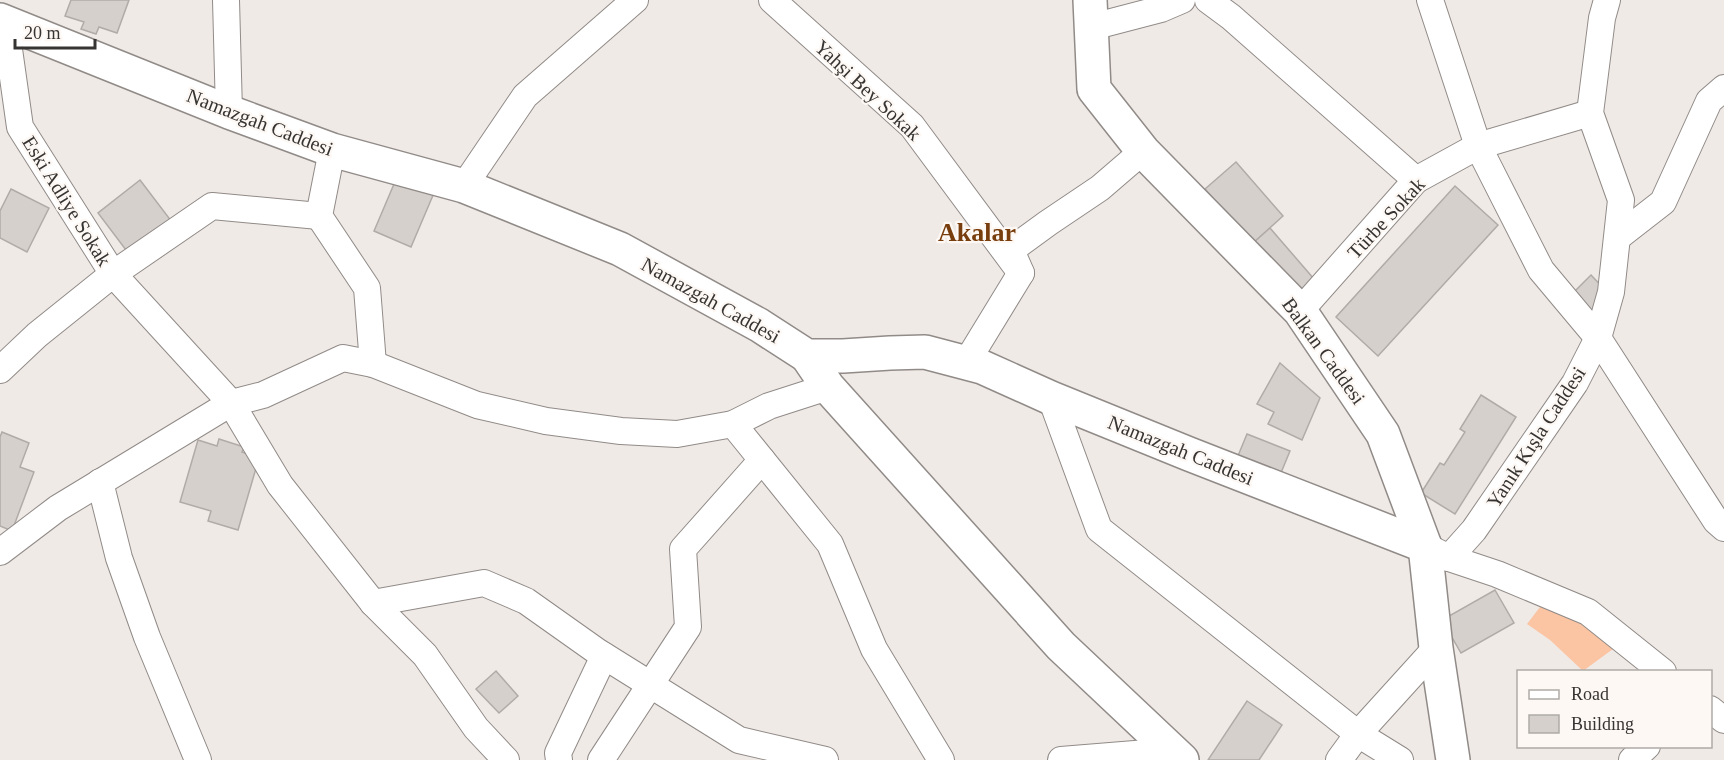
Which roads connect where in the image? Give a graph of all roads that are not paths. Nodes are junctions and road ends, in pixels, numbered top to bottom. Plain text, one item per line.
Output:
1 (226, 0) edge
2 (635, 0) edge
3 (772, 0) edge
4 (1182, 0) edge
5 (1208, 0) edge
6 (1430, 0) edge
7 (1607, 0) edge
8 (1091, 14) edge
9 (2, 20) edge
10 (1724, 88) edge
11 (228, 111) junction
12 (1590, 113) junction
13 (1478, 146) junction
14 (332, 150) junction
15 (1143, 151) junction
16 (1416, 180) junction
17 (464, 186) junction
18 (319, 216) junction
19 (1618, 237) junction
20 (1021, 273) junction
21 (113, 274) junction
22 (1300, 311) junction
23 (1598, 338) junction
24 (807, 356) junction
25 (966, 363) junction
26 (373, 364) junction
27 (0, 370) edge
28 (828, 387) junction
29 (1051, 398) junction
30 (231, 403) junction
31 (733, 424) junction
32 (762, 460) junction
33 (100, 482) junction
34 (1724, 528) edge
35 (0, 552) edge
36 (1437, 552) junction
37 (373, 603) junction
38 (1436, 648) junction
39 (604, 656) junction
40 (1660, 670) edge
41 (650, 684) junction
42 (1358, 734) junction
43 (1646, 748) edge
44 (1177, 755) edge
45 (198, 760) edge
46 (506, 760) edge
47 (559, 760) edge
48 (601, 760) edge
49 (825, 760) edge
50 (941, 760) edge
51 (1061, 760) edge
52 (1339, 760) edge
53 (1400, 760) edge
54 (1453, 760) edge
55 (1632, 760) edge

1 - 11 street
2 - 17 street
3 - 20 street, Yahşi Bey Sokak
4 - 8 street
5 - 16 street
6 - 13 street
7 - 12 street, Yanık Kışla Caddesi
8 - 15 street, Balkan Caddesi
9 - 11 street, Namazgah Caddesi
9 - 21 street, Eski Adliye Sokak
10 - 19 street
11 - 14 street, Namazgah Caddesi
12 - 13 street, Türbe Sokak
12 - 19 street, Yanık Kışla Caddesi
13 - 16 street, Türbe Sokak
13 - 23 street
14 - 17 street, Namazgah Caddesi
14 - 18 street
15 - 20 street
15 - 22 street, Balkan Caddesi
16 - 22 street, Türbe Sokak
17 - 24 street, Namazgah Caddesi
18 - 21 street
18 - 26 street
19 - 23 street, Yanık Kışla Caddesi
20 - 25 street
21 - 27 street
21 - 30 street, Eski Adliye Sokak
22 - 36 street, Balkan Caddesi
23 - 34 street
23 - 36 street, Yanık Kışla Caddesi
24 - 25 street, Namazgah Caddesi
24 - 28 street
25 - 29 street, Namazgah Caddesi
26 - 30 street
26 - 31 street
28 - 31 street
28 - 44 street
29 - 36 street, Namazgah Caddesi
29 - 42 street
30 - 33 street
30 - 37 street, Eski Adliye Sokak
31 - 32 street
32 - 41 street
32 - 50 street
33 - 35 street
33 - 45 street
36 - 38 street, Balkan Caddesi
36 - 40 street
37 - 39 street
37 - 46 street, Eski Adliye Sokak
38 - 42 street
38 - 54 street, Balkan Caddesi
39 - 41 street
39 - 47 street
41 - 48 street
41 - 49 street
42 - 52 street
42 - 53 street
43 - 55 street
44 - 51 street

